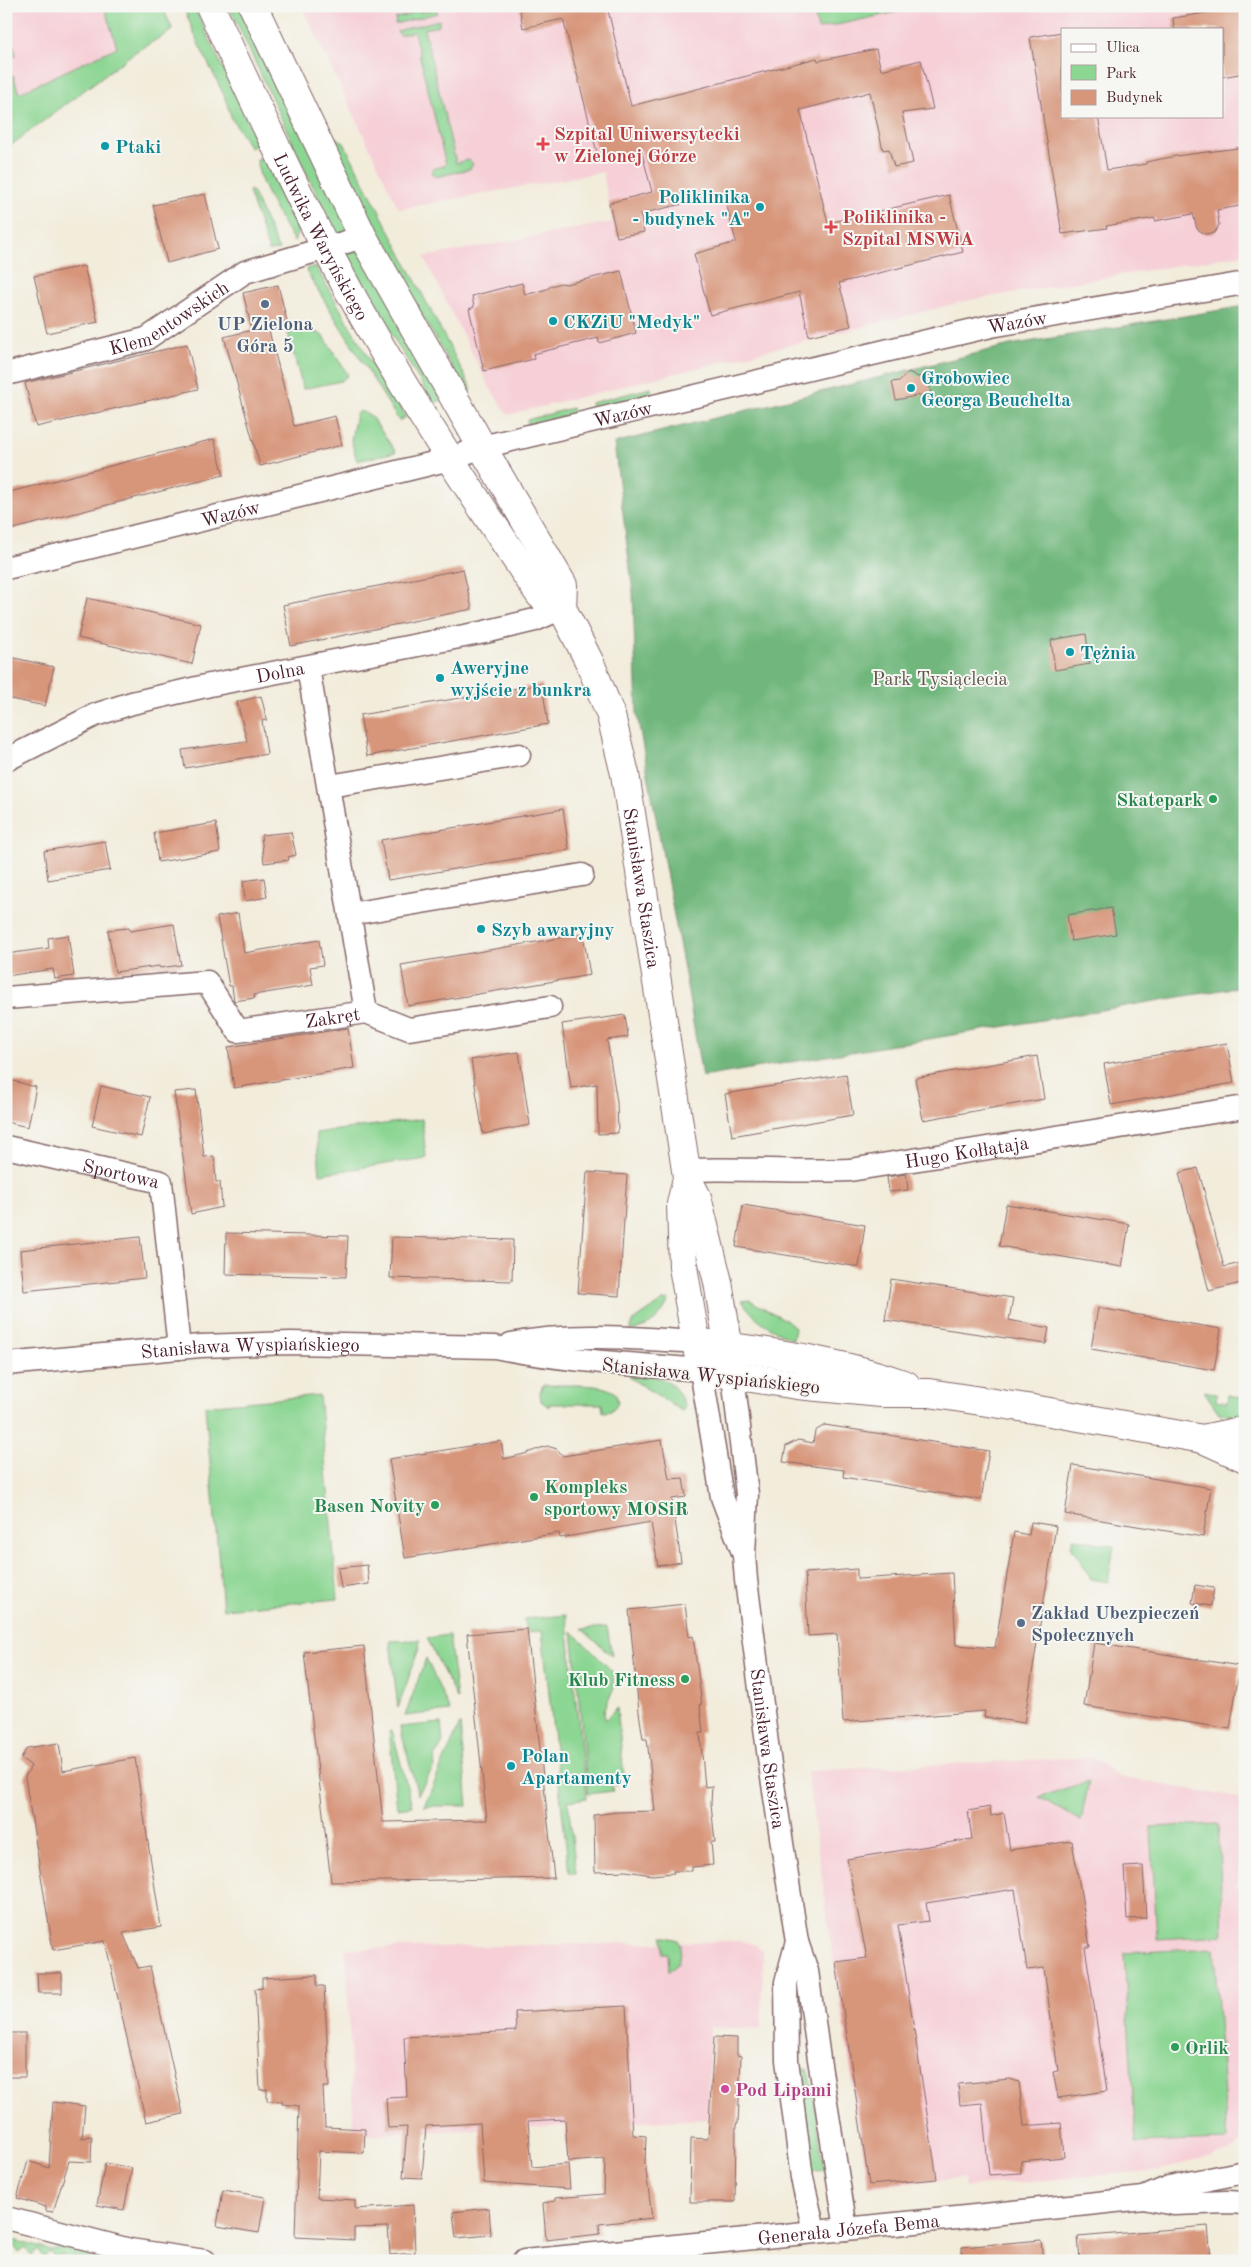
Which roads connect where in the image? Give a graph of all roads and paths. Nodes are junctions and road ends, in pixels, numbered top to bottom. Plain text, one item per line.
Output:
1 (210, 6) edge
2 (253, 6) edge
3 (363, 237) junction
4 (326, 248) junction
5 (1245, 283) edge
6 (6, 374) edge
7 (482, 447) junction
8 (450, 459) junction
9 (6, 568) edge
10 (562, 608) junction
11 (308, 667) junction
12 (519, 755) dead end
13 (6, 760) edge
14 (329, 786) junction
15 (582, 875) dead end
16 (350, 914) junction
17 (6, 998) edge
18 (550, 1007) dead end
19 (366, 1012) junction
20 (1245, 1107) edge
21 (6, 1147) edge
22 (687, 1174) junction
23 (696, 1342) junction
24 (495, 1347) junction
25 (729, 1347) junction
26 (179, 1348) junction
27 (6, 1364) edge
28 (701, 1370) junction
29 (732, 1376) junction
30 (929, 1393) junction
31 (1245, 1430) edge
32 (1203, 1439) junction
33 (1245, 1458) edge
34 (744, 1555) junction
35 (797, 1942) junction
36 (1245, 2172) edge
37 (1144, 2198) junction
38 (1245, 2204) edge
39 (6, 2218) edge
40 (846, 2229) junction
41 (814, 2231) junction
42 (206, 2261) edge
43 (524, 2261) edge

1 - 4 street, Ludwika Waryńskiego
2 - 3 street, Ludwika Waryńskiego
3 - 4 street, Klementowskich
3 - 7 street, Ludwika Waryńskiego
4 - 6 street, Klementowskich
4 - 8 street, Ludwika Waryńskiego
5 - 7 street, Wazów
7 - 8 street, Wazów
7 - 10 street, Stanisława Staszica
8 - 9 street, Wazów
8 - 10 street
10 - 11 street, Dolna
10 - 22 street, Stanisława Staszica
11 - 13 street, Dolna
11 - 14 street, Zakręt
12 - 14 street
14 - 16 street, Zakręt
15 - 16 street
16 - 19 street, Zakręt
17 - 19 street, Zakręt
18 - 19 street
20 - 22 street, Hugo Kołłątaja
21 - 26 street, Sportowa
22 - 23 street, Stanisława Staszica
22 - 25 street, Stanisława Staszica
23 - 24 street, Stanisława Wyspiańskiego
23 - 25 street, Stanisława Wyspiańskiego
23 - 28 street, Stanisława Staszica
24 - 26 street, Stanisława Wyspiańskiego
24 - 28 street, Stanisława Wyspiańskiego
25 - 29 street, Stanisława Staszica
25 - 30 street, Stanisława Wyspiańskiego
26 - 27 street, Stanisława Wyspiańskiego
28 - 29 street, Stanisława Wyspiańskiego
28 - 34 street, Stanisława Staszica
29 - 30 street, Stanisława Wyspiańskiego
29 - 34 street, Stanisława Staszica
30 - 32 street, Stanisława Wyspiańskiego
31 - 32 street, Stanisława Wyspiańskiego
32 - 33 street, Stanisława Wyspiańskiego
34 - 35 street, Stanisława Staszica
35 - 40 street, Stanisława Staszica
35 - 41 street, Stanisława Staszica
36 - 37 street, Generała Józefa Bema
37 - 38 street, Generała Józefa Bema
37 - 40 street, Generała Józefa Bema
39 - 42 street
40 - 41 street, Generała Józefa Bema
41 - 43 street, Generała Józefa Bema

